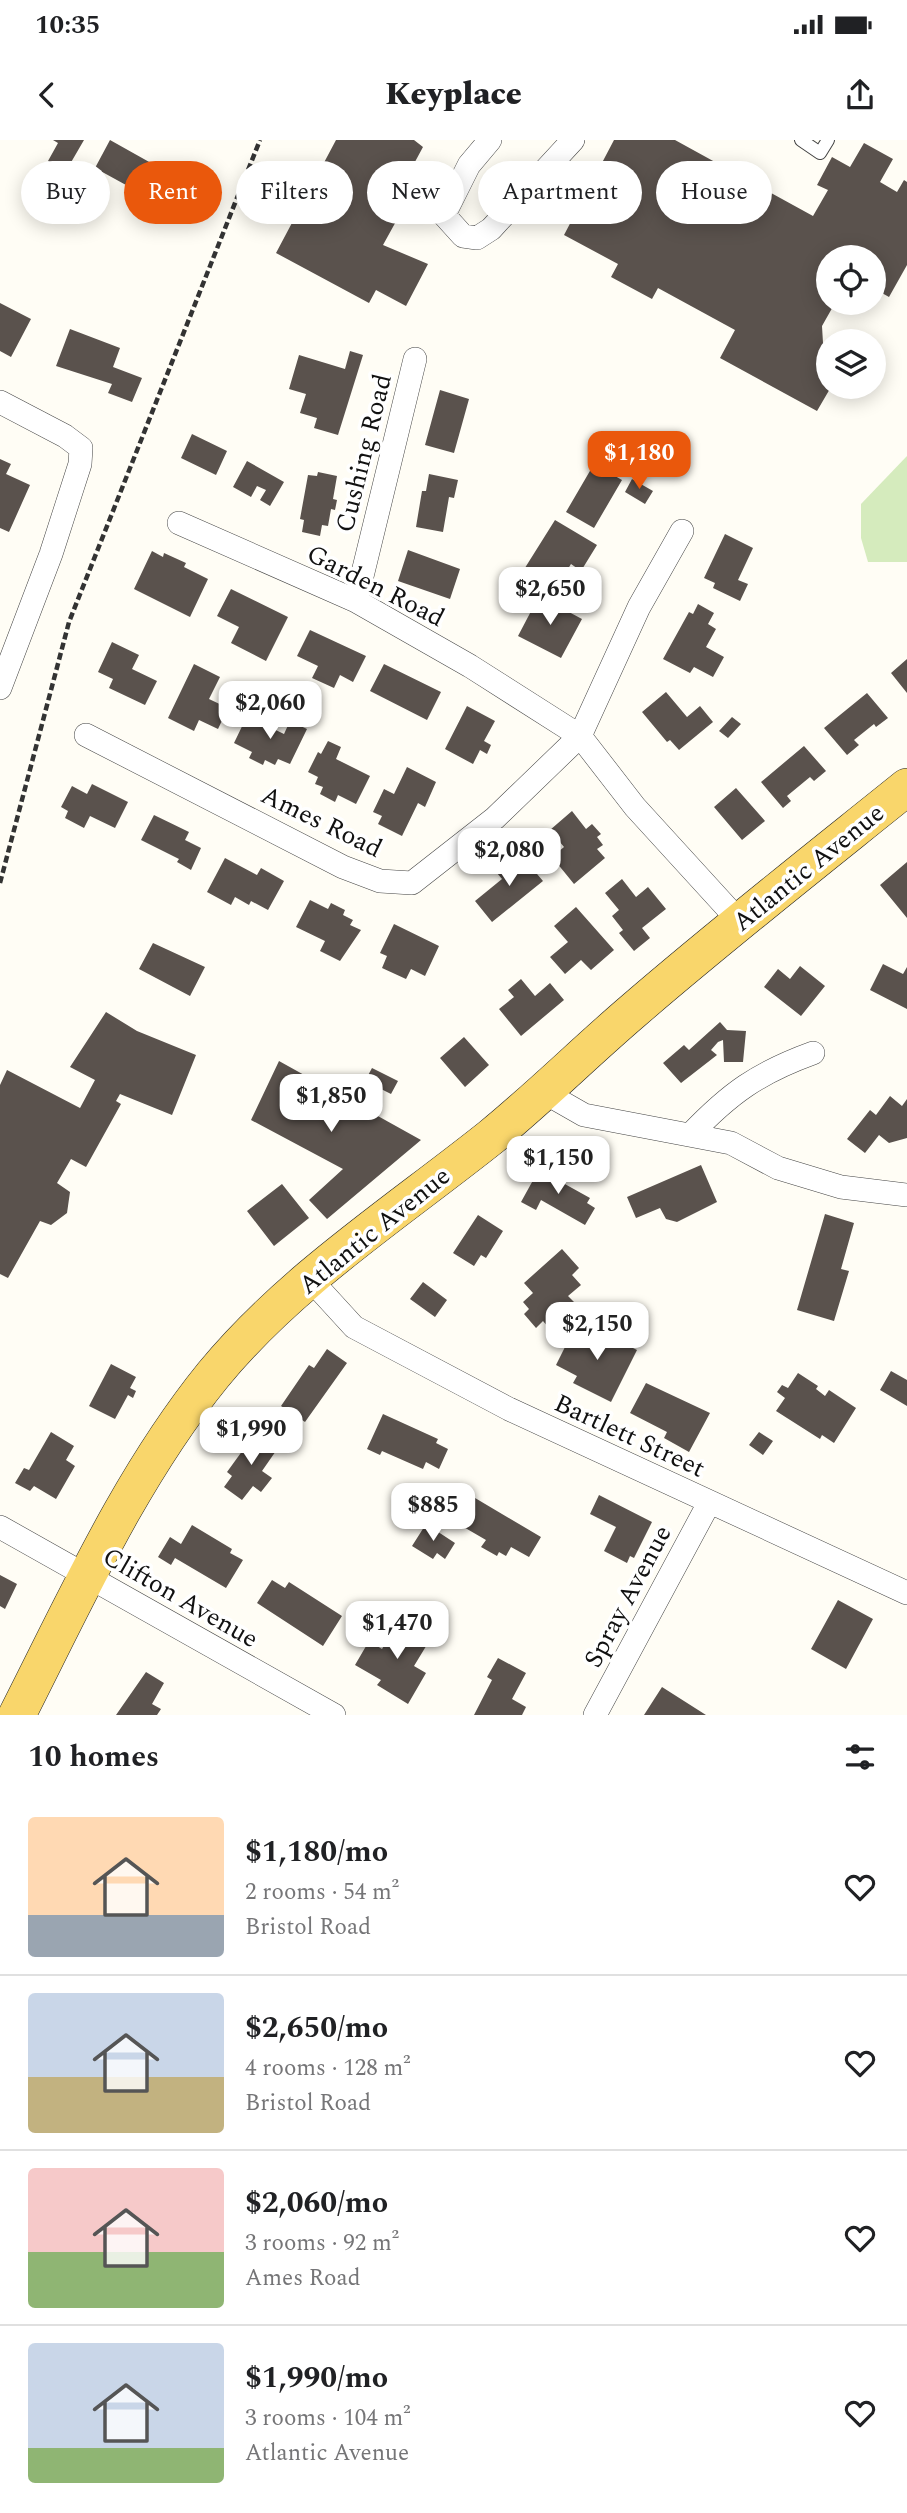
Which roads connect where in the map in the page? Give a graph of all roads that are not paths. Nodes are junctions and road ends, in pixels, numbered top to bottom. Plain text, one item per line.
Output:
1 (490, 140) edge
2 (573, 140) edge
3 (800, 140) edge
4 (828, 140) edge
5 (415, 359) dead end
6 (0, 402) edge
7 (179, 523) dead end
8 (682, 531) dead end
9 (356, 601) junction
10 (0, 688) edge
11 (86, 735) dead end
12 (580, 736) junction
13 (907, 787) edge
14 (740, 922) junction
15 (813, 1053) dead end
16 (542, 1091) junction
17 (690, 1135) junction
18 (907, 1195) edge
19 (311, 1280) junction
20 (709, 1503) junction
21 (0, 1527) edge
22 (87, 1575) junction
23 (907, 1594) edge
24 (17, 1715) edge
25 (334, 1715) edge
26 (595, 1715) edge

1 - 2 street
3 - 4 lane
5 - 9 street, Cushing Road
6 - 10 street
7 - 9 street, Garden Road
8 - 12 street
9 - 12 street, Garden Road
11 - 12 street, Ames Road
12 - 14 street, Garden Road
13 - 14 main road, Atlantic Avenue
14 - 16 main road, Atlantic Avenue
15 - 17 street
16 - 17 street
16 - 19 main road, Atlantic Avenue
17 - 18 street
19 - 20 street, Bartlett Street
19 - 22 main road, Atlantic Avenue
20 - 23 street, Bartlett Street
20 - 26 street, Spray Avenue
21 - 22 street, Clifton Avenue
22 - 24 main road, Atlantic Avenue
22 - 25 street, Clifton Avenue

